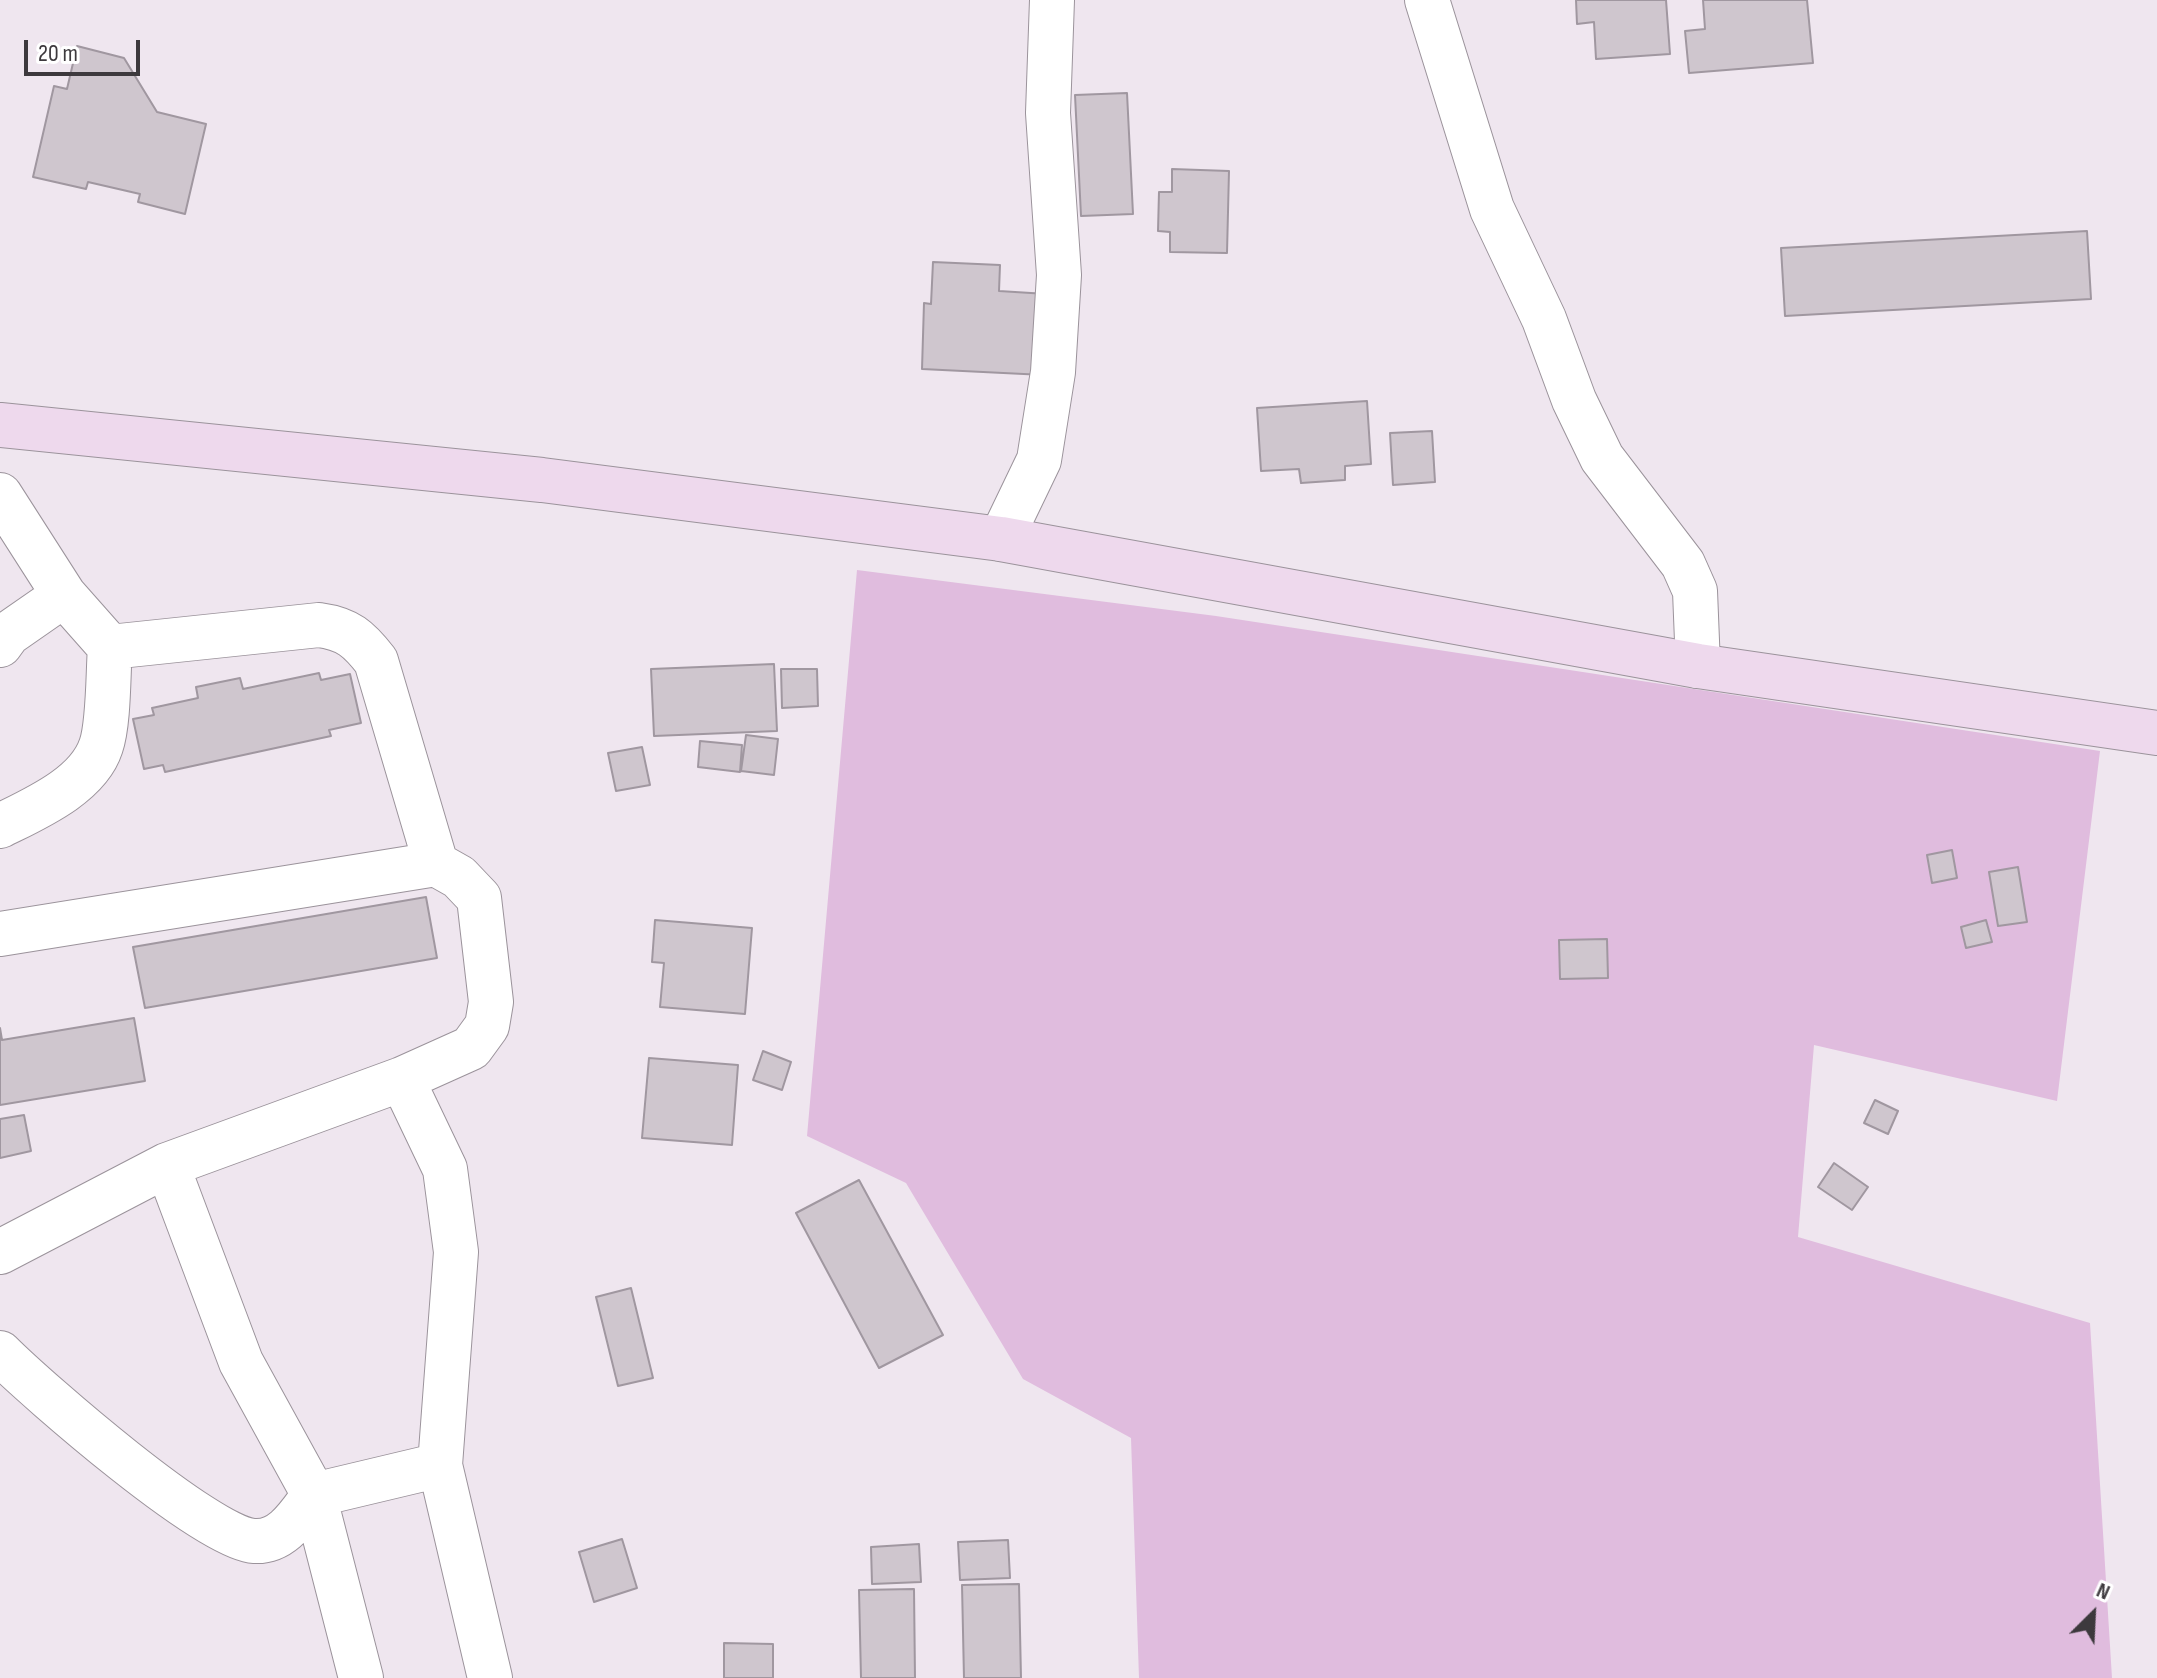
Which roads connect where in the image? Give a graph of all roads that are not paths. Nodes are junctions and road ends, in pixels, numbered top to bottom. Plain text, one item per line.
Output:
1 (1052, 0) edge
2 (1427, 0) edge
3 (0, 425) edge
4 (0, 495) edge
5 (1001, 539) junction
6 (64, 595) junction
7 (0, 645) edge
8 (110, 647) junction
9 (1698, 666) junction
10 (2157, 733) edge
11 (0, 826) edge
12 (436, 864) junction
13 (0, 934) edge
14 (402, 1079) junction
15 (167, 1165) junction
16 (0, 1252) edge
17 (0, 1353) edge
18 (440, 1465) junction
19 (314, 1495) junction
20 (361, 1678) edge
21 (490, 1678) edge

1 - 5 street
2 - 9 street
3 - 5 street
4 - 6 street
5 - 9 street
6 - 7 street
6 - 8 street
8 - 11 street
8 - 12 street
9 - 10 street
12 - 13 street
12 - 14 street
14 - 15 street
14 - 18 street
15 - 16 street
15 - 19 street
17 - 19 street
18 - 19 street
18 - 21 street
19 - 20 street

